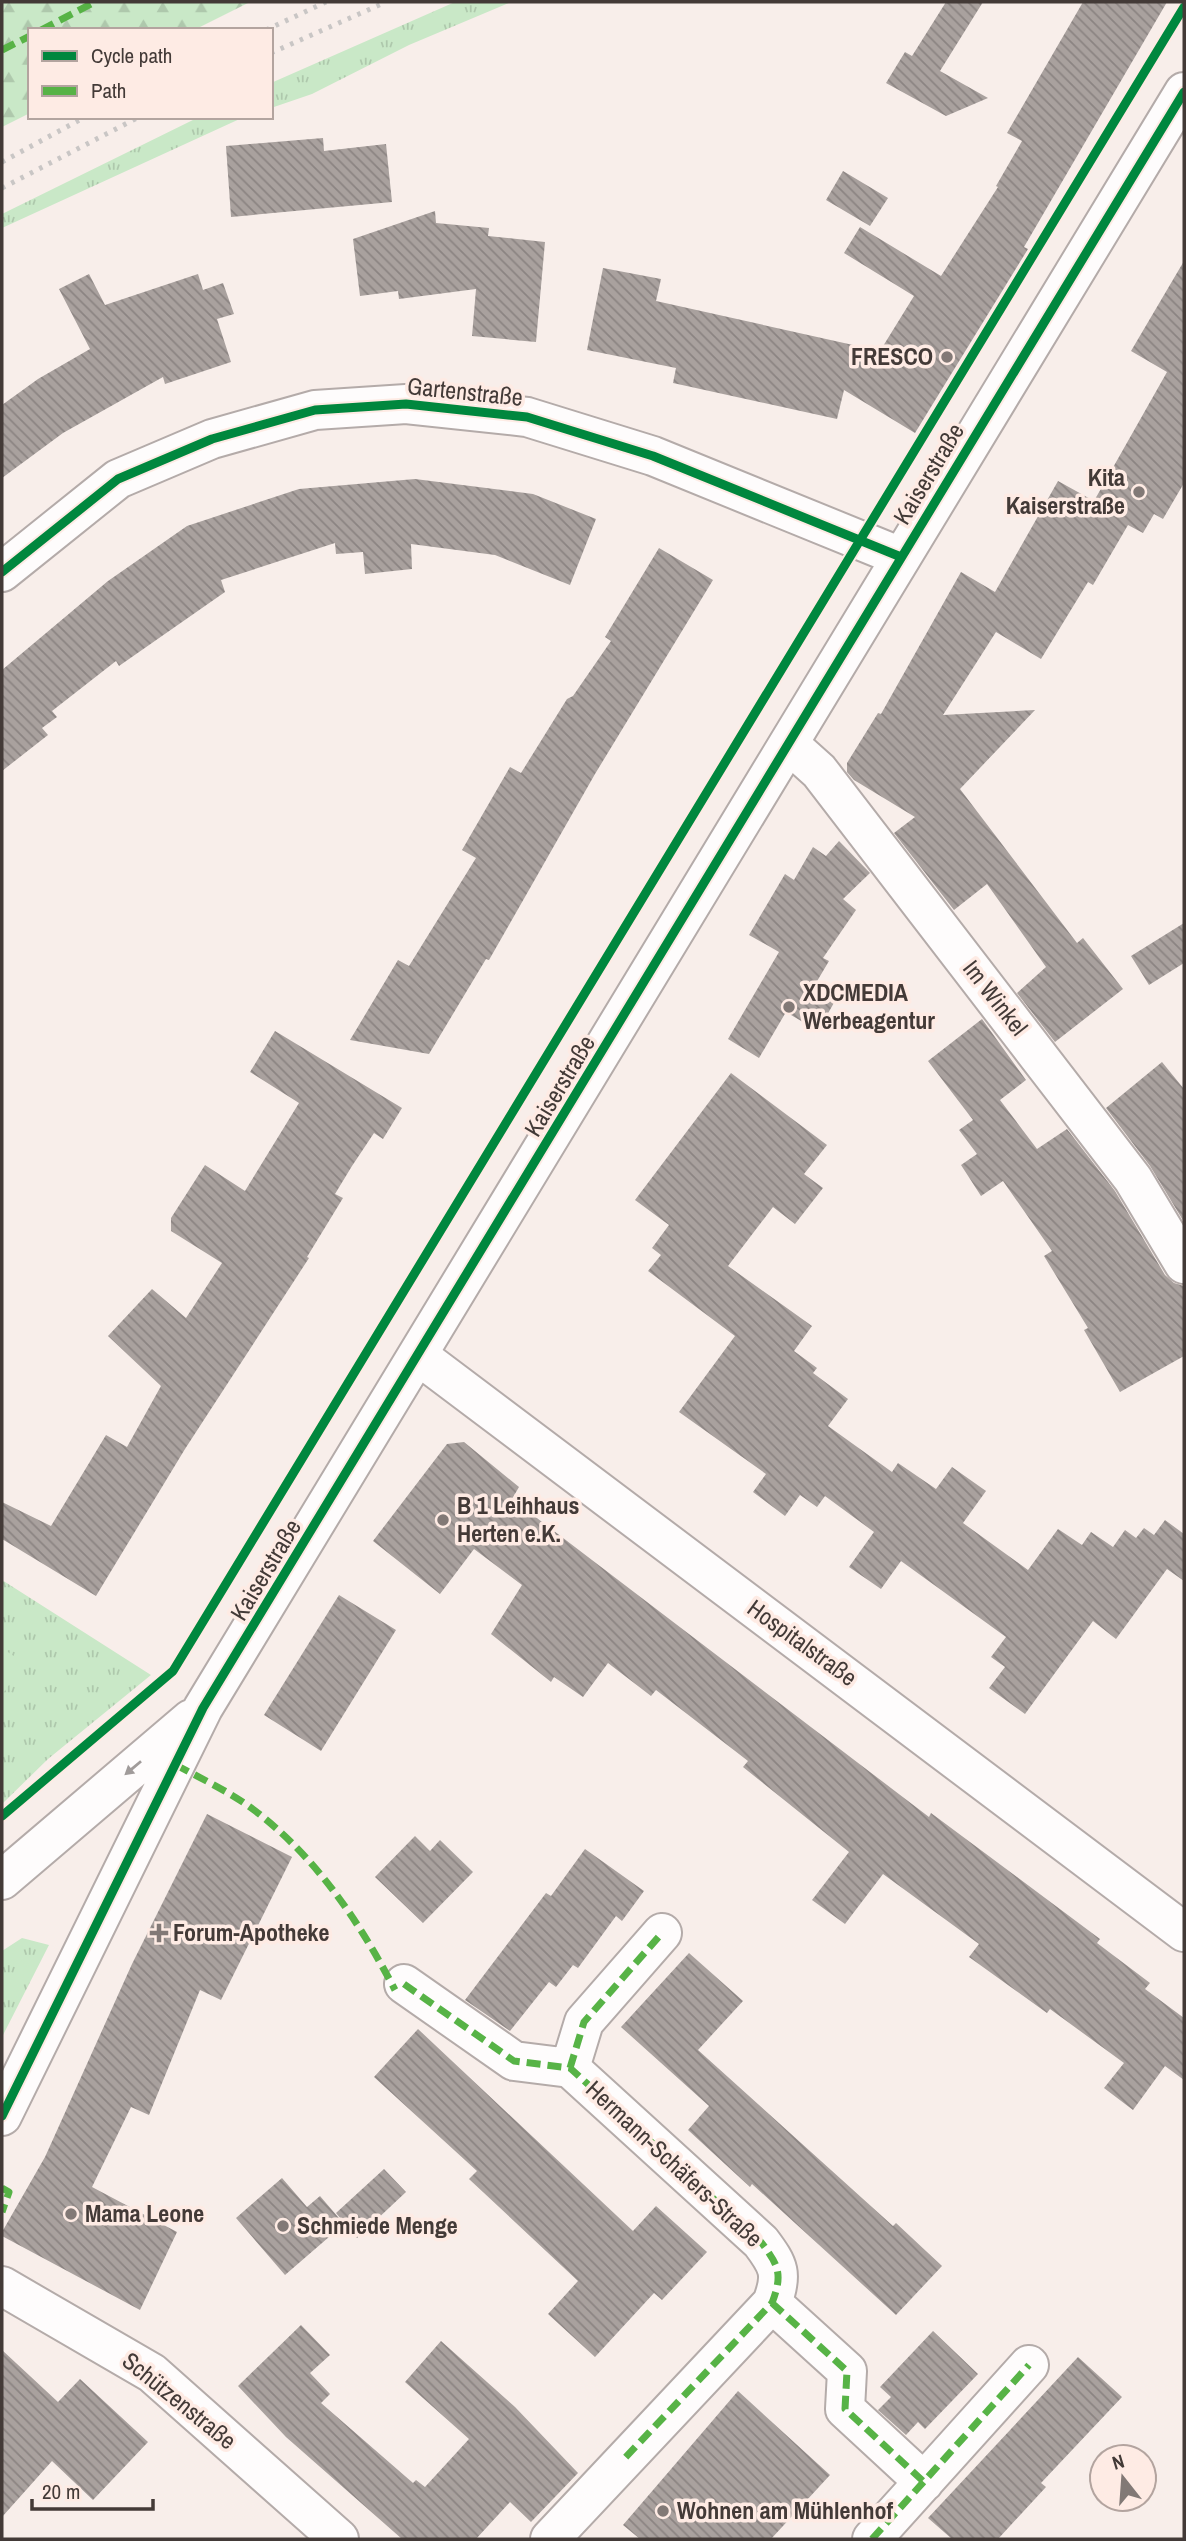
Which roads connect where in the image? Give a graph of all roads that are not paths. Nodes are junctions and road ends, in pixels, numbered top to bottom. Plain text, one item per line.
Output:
1 (1184, 92) edge
2 (901, 557) junction
3 (2, 572) edge
4 (790, 745) junction
5 (1184, 1264) edge
6 (419, 1356) junction
7 (203, 1708) junction
8 (2, 1880) edge
9 (1184, 1932) edge
10 (662, 1933) dead end
11 (404, 1984) dead end
12 (570, 2068) junction
13 (2, 2116) edge
14 (2, 2286) edge
15 (772, 2303) junction
16 (1029, 2365) dead end
17 (924, 2482) junction
18 (339, 2539) edge
19 (550, 2539) edge
20 (872, 2539) edge

1 - 2 street, Kaiserstraße
2 - 3 street, Gartenstraße
2 - 4 street, Kaiserstraße
4 - 5 street, Im Winkel
4 - 6 street, Kaiserstraße
6 - 7 street, Kaiserstraße
6 - 9 street, Hospitalstraße
7 -> 8 street, Kaiserstraße
7 - 13 street, Kaiserstraße
10 - 12 street, Hermann-Schäfers-Straße
11 - 12 street, Hermann-Schäfers-Straße
12 - 15 street, Hermann-Schäfers-Straße
14 - 18 street, Schützenstraße
15 - 17 street
15 - 19 street
16 - 17 street
17 - 20 street

